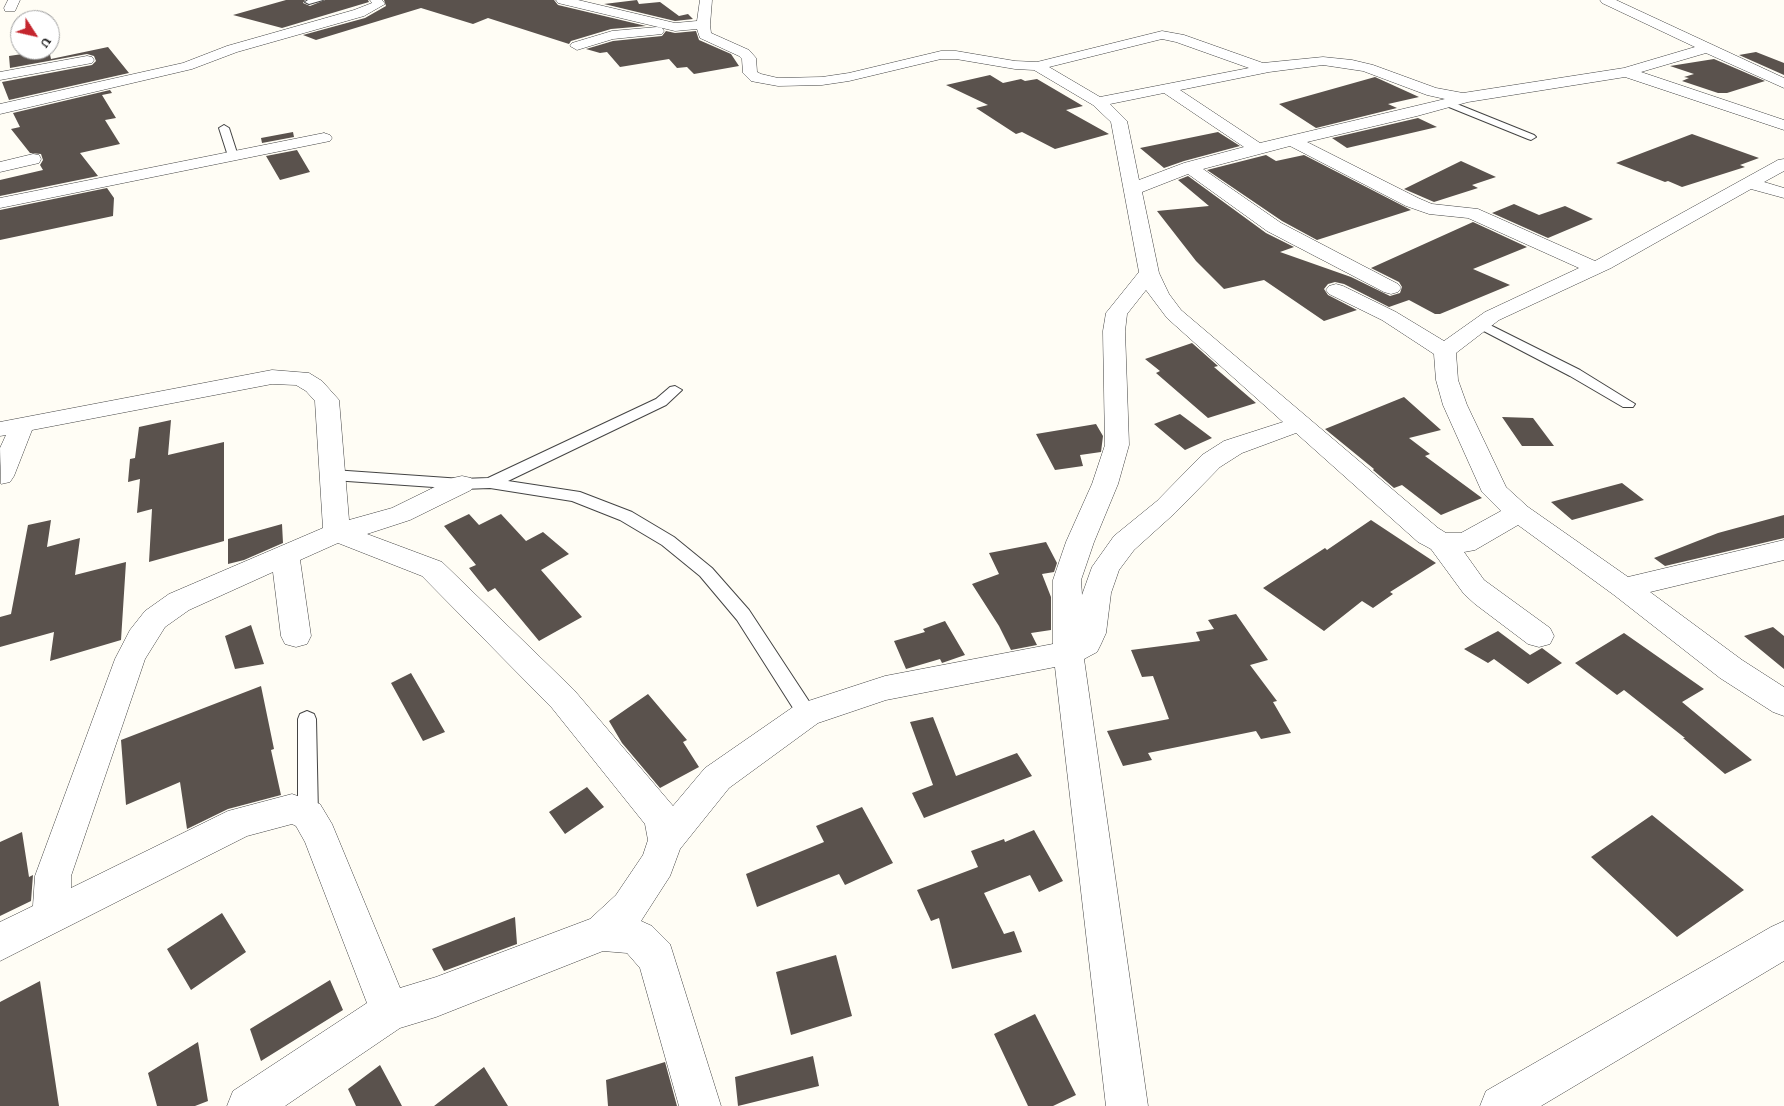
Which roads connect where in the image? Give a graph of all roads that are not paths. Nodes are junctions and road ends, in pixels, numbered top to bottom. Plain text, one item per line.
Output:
1 (320, 0) edge
2 (376, 0) edge
3 (562, 0) edge
4 (706, 0) edge
5 (1606, 0) edge
6 (309, 2) dead end
7 (703, 25) junction
8 (675, 27) junction
9 (577, 46) dead end
10 (1707, 48) junction
11 (87, 60) dead end
12 (1037, 66) junction
13 (1270, 68) junction
14 (1626, 72) junction
15 (0, 76) edge
16 (1784, 84) edge
17 (1168, 89) junction
18 (1463, 98) junction
19 (1098, 102) junction
20 (1447, 103) junction
21 (0, 108) edge
22 (1784, 125) edge
23 (224, 128) dead end
24 (1531, 137) dead end
25 (324, 138) dead end
26 (1294, 142) junction
27 (1257, 149) junction
28 (233, 156) junction
29 (33, 159) dead end
30 (1784, 164) edge
31 (0, 167) edge
32 (1190, 168) junction
33 (1751, 184) junction
34 (1133, 189) junction
35 (1784, 192) edge
36 (0, 203) edge
37 (1595, 268) junction
38 (1150, 273) junction
39 (1391, 288) dead end
40 (1336, 290) dead end
41 (1480, 324) junction
42 (1445, 351) junction
43 (675, 390) dead end
44 (1628, 404) dead end
45 (1300, 424) junction
46 (11, 427) edge
47 (333, 475) junction
48 (1, 476) edge
49 (490, 483) junction
50 (462, 484) junction
51 (1519, 513) junction
52 (337, 533) junction
53 (1440, 542) junction
54 (1784, 550) edge
55 (285, 555) junction
56 (1624, 588) junction
57 (296, 636) dead end
58 (1539, 636) dead end
59 (1068, 653) junction
60 (1784, 703) edge
61 (807, 714) junction
62 (307, 718) dead end
63 (308, 815) junction
64 (666, 840) junction
65 (51, 915) junction
66 (603, 933) junction
67 (1784, 940) edge
68 (0, 942) edge
69 (390, 1011) junction
70 (248, 1106) edge
71 (700, 1106) edge
72 (1127, 1106) edge
73 (1501, 1106) edge

1 - 6 lane
2 - 21 street
3 - 8 street
4 - 7 street
5 - 10 street
7 - 8 street
7 - 12 street
8 - 9 street
10 - 14 street
10 - 16 street
11 - 15 street
12 - 13 street
12 - 19 street
13 - 17 street
13 - 18 street
14 - 18 street
14 - 22 street
17 - 19 street
17 - 27 street
18 - 20 street
19 - 34 street
20 - 24 lane
20 - 26 street
23 - 28 lane
25 - 28 street
26 - 27 street
26 - 37 street
27 - 32 street
28 - 36 street
29 - 31 street
30 - 33 street
32 - 34 street
32 - 39 street
33 - 35 street
33 - 37 street
34 - 38 street
37 - 41 street
38 - 45 street
38 - 59 street
40 - 42 street
41 - 42 street
41 - 44 lane
42 - 51 street
43 - 49 lane
45 - 53 street
45 - 59 street
46 - 47 street
46 - 48 street
47 - 50 lane
47 - 52 street
49 - 50 lane
49 - 61 lane
50 - 52 street
51 - 53 street
51 - 56 street
52 - 55 street
52 - 64 street
53 - 58 street
54 - 56 street
55 - 57 street
55 - 65 street
56 - 60 street
59 - 61 street
59 - 72 street
61 - 64 street
62 - 63 lane
63 - 65 street
63 - 69 street
64 - 66 street
65 - 68 street
66 - 69 street
66 - 71 street
67 - 73 street
69 - 70 street

